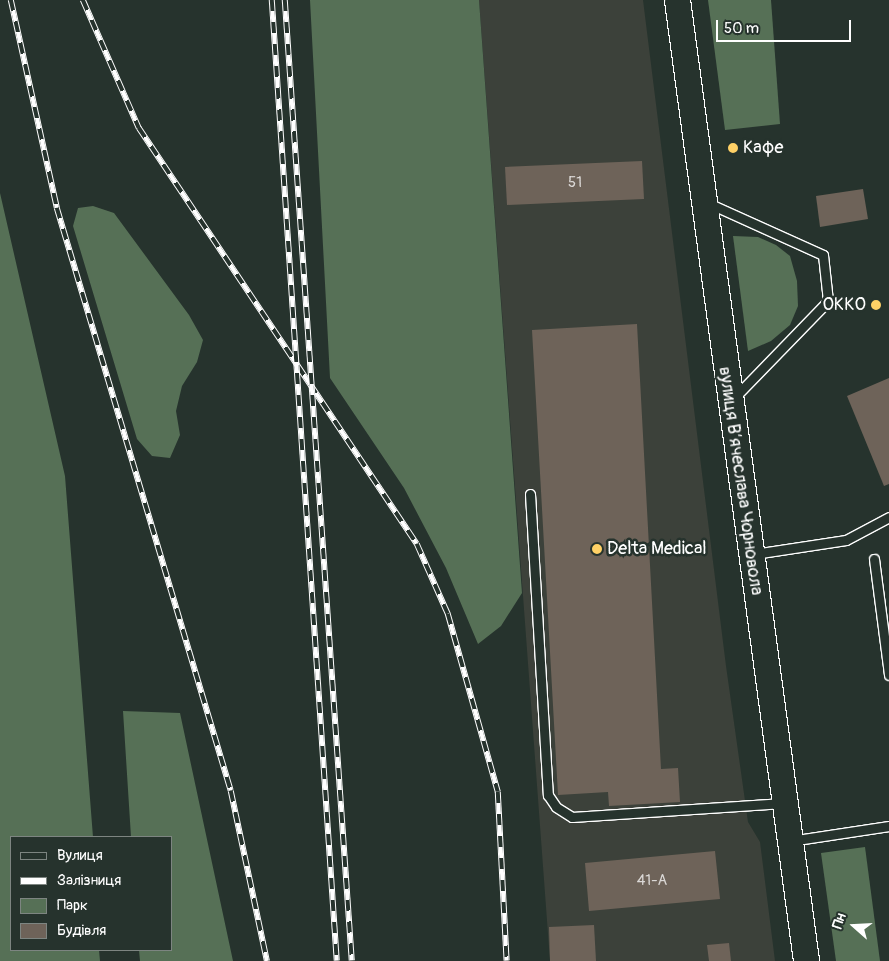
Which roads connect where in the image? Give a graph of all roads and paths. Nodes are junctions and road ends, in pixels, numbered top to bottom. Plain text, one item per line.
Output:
1 (677, 0) edge
2 (703, 201) junction
3 (729, 403) junction
4 (530, 494) dead end
5 (889, 517) edge
6 (750, 555) junction
7 (874, 559) dead end
8 (889, 674) edge
9 (785, 803) junction
10 (889, 826) edge
11 (790, 842) junction
12 (806, 961) edge

1 - 2 main road, вулиця Вʼячеслава Чорновола
2 - 3 main road, вулиця Вʼячеслава Чорновола
2 - 3 lane
3 - 6 main road, вулиця Вʼячеслава Чорновола
4 - 9 lane
5 - 6 lane
6 - 9 main road, вулиця Вʼячеслава Чорновола
7 - 8 lane
9 - 11 main road, вулиця Вʼячеслава Чорновола
10 - 11 lane
11 - 12 main road, вулиця Вʼячеслава Чорновола

